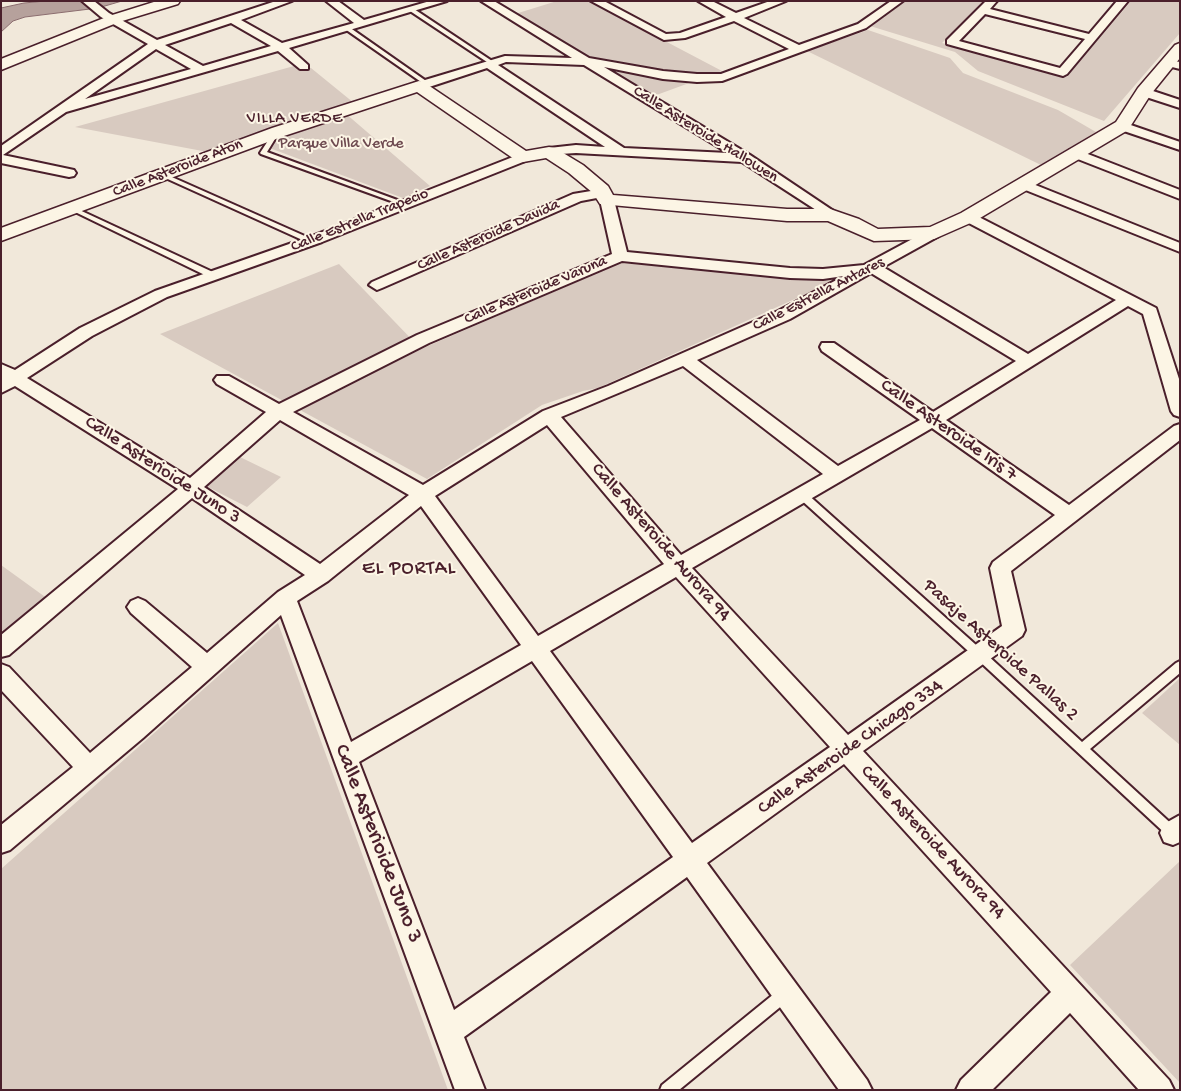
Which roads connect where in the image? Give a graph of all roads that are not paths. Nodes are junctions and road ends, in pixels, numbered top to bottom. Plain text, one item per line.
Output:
1 (87, 1) edge
2 (173, 1) edge
3 (287, 1) edge
4 (331, 1) edge
5 (442, 1) edge
6 (486, 1) edge
7 (596, 1) edge
8 (703, 1) edge
9 (781, 1) edge
10 (898, 1) edge
11 (992, 1) edge
12 (427, 3) edge
13 (1118, 3) edge
14 (412, 10) junction
15 (983, 10) junction
16 (735, 17) junction
17 (114, 19) junction
18 (232, 19) junction
19 (363, 24) junction
20 (347, 28) junction
21 (1092, 38) junction
22 (156, 44) junction
23 (280, 47) junction
24 (1180, 48) edge
25 (798, 49) junction
26 (588, 62) junction
27 (490, 63) junction
28 (1174, 64) edge
29 (1, 65) edge
30 (304, 67) dead end
31 (200, 69) junction
32 (422, 85) junction
33 (1144, 92) junction
34 (1180, 104) edge
35 (64, 109) junction
36 (1122, 126) junction
37 (275, 134) junction
38 (1180, 146) edge
39 (1, 152) edge
40 (550, 152) junction
41 (621, 152) junction
42 (1075, 153) junction
43 (522, 157) junction
44 (745, 158) junction
45 (1, 159) edge
46 (69, 173) dead end
47 (163, 175) junction
48 (1024, 184) junction
49 (1180, 195) edge
50 (605, 196) junction
51 (404, 204) junction
52 (74, 209) junction
53 (830, 215) junction
54 (968, 217) junction
55 (934, 233) junction
56 (1, 235) edge
57 (312, 241) junction
58 (1180, 248) edge
59 (620, 256) junction
60 (873, 268) junction
61 (214, 276) junction
62 (377, 285) dead end
63 (1129, 299) junction
64 (1160, 342) junction
65 (1180, 344) edge
66 (828, 347) dead end
67 (684, 358) junction
68 (1028, 361) junction
69 (6, 378) edge
70 (223, 380) dead end
71 (278, 412) junction
72 (1180, 412) edge
73 (549, 415) junction
74 (933, 420) junction
75 (1180, 430) edge
76 (837, 476) junction
77 (191, 488) junction
78 (423, 494) junction
79 (802, 496) junction
80 (1068, 514) junction
81 (678, 566) junction
82 (321, 576) junction
83 (285, 598) junction
84 (138, 607) dead end
85 (1, 648) edge
86 (536, 648) junction
87 (981, 656) junction
88 (1180, 666) edge
89 (208, 667) junction
90 (1, 674) edge
91 (1082, 749) junction
92 (847, 750) junction
93 (344, 758) junction
94 (89, 768) junction
95 (1176, 830) edge
96 (1, 841) edge
97 (690, 861) junction
98 (786, 993) junction
99 (1070, 993) junction
100 (449, 1031) junction
101 (470, 1090) edge
102 (667, 1090) edge
103 (857, 1090) edge
104 (971, 1090) edge
105 (1159, 1090) edge

1 - 17 street
2 - 17 street
3 - 18 street
4 - 19 street
5 - 12 street
6 - 26 street, Calle Asteroide Hallowen
7 - 16 street
8 - 16 street
9 - 16 street
10 - 25 street
11 - 15 street
12 - 14 street
13 - 21 street
14 - 19 street
14 - 27 lane
15 - 21 street
15 - 21 street
16 - 25 street
17 - 22 street
17 - 29 street
18 - 22 street
18 - 23 street
19 - 20 street
20 - 23 street
20 - 32 lane
22 - 31 street
22 - 35 street
23 - 30 street
23 - 31 street
24 - 28 street, Calle Estrella Antares
25 - 26 street
26 - 27 street, Calle Asteroide Aton
26 - 44 street, Calle Asteroide Hallowen
27 - 32 street, Calle Asteroide Aton
27 - 41 street
28 - 33 street, Calle Estrella Antares
31 - 35 street
32 - 37 street, Calle Asteroide Aton
32 - 43 street
33 - 34 street
33 - 36 street, Calle Estrella Antares
35 - 39 street
36 - 38 street
36 - 42 street, Calle Estrella Antares
37 - 47 street, Calle Asteroide Aton
37 - 51 lane
40 - 41 street, Calle Estrella Trapecio
40 - 43 street, Calle Estrella Trapecio
40 - 50 street
41 - 44 street, Calle Estrella Trapecio
42 - 48 street, Calle Estrella Antares
42 - 49 street
43 - 51 street, Calle Estrella Trapecio
44 - 53 street, Calle Asteroide Hallowen
45 - 46 street
47 - 52 street, Calle Asteroide Aton
47 - 57 lane
48 - 54 street, Calle Estrella Antares
48 - 58 street
50 - 53 street, Calle Asteroide Davida
50 - 59 street
50 - 62 street, Calle Asteroide Davida
51 - 57 street, Calle Estrella Trapecio
52 - 56 street, Calle Asteroide Aton
52 - 61 lane
53 - 55 street, Calle Asteroide Hallowen
54 - 55 street, Calle Estrella Antares
54 - 63 street
55 - 60 street, Calle Estrella Antares
57 - 61 street, Calle Estrella Trapecio
59 - 60 street, Calle Asteroide Varuna
59 - 71 street, Calle Asteroide Varuna
60 - 67 street, Calle Estrella Antares
60 - 68 street
61 - 69 street, Calle Estrella Trapecio
63 - 64 street
63 - 68 street
64 - 65 street
64 - 72 street
66 - 74 street, Calle Asteroide Iris 7
67 - 73 street, Calle Estrella Antares
67 - 76 street
68 - 74 street
69 - 77 street, Calle Asterioide Juno 3
70 - 71 street
71 - 77 street, Calle Asteroide Varuna
71 - 78 street
73 - 78 street, Calle Estrella Antares
73 - 81 street, Calle Asteroide Aurora 94
74 - 76 street
74 - 80 street, Calle Asteroide Iris 7
75 - 80 street, Calle Asteroide Chicago 334
76 - 79 street
77 - 82 street, Calle Asterioide Juno 3
77 - 85 street, Calle Asteroide Varuna
78 - 82 street, Calle Estrella Antares
78 - 86 street
79 - 81 street
79 - 87 lane, Pasaje Asteroide Pallas 2
80 - 87 street, Calle Asteroide Chicago 334
81 - 86 street
81 - 92 street, Calle Asteroide Aurora 94
82 - 83 street, Calle Estrella Antares
83 - 89 street, Calle Estrella Antares
83 - 93 street, Calle Asterioide Juno 3
84 - 89 street
86 - 93 street
86 - 97 street
87 - 91 lane, Pasaje Asteroide Pallas 2
87 - 92 street, Calle Asteroide Chicago 334
88 - 91 lane
89 - 94 street, Calle Estrella Antares
90 - 94 street
91 - 95 lane, Pasaje Asteroide Pallas 2
92 - 97 street, Calle Asteroide Chicago 334
92 - 99 street, Calle Asteroide Aurora 94
93 - 100 street, Calle Asterioide Juno 3
94 - 96 street, Calle Estrella Antares
97 - 98 street
97 - 100 street, Calle Asteroide Chicago 334
98 - 102 lane
98 - 103 street
99 - 104 street
99 - 105 street, Calle Asteroide Aurora 94
100 - 101 street, Calle Asterioide Juno 3

